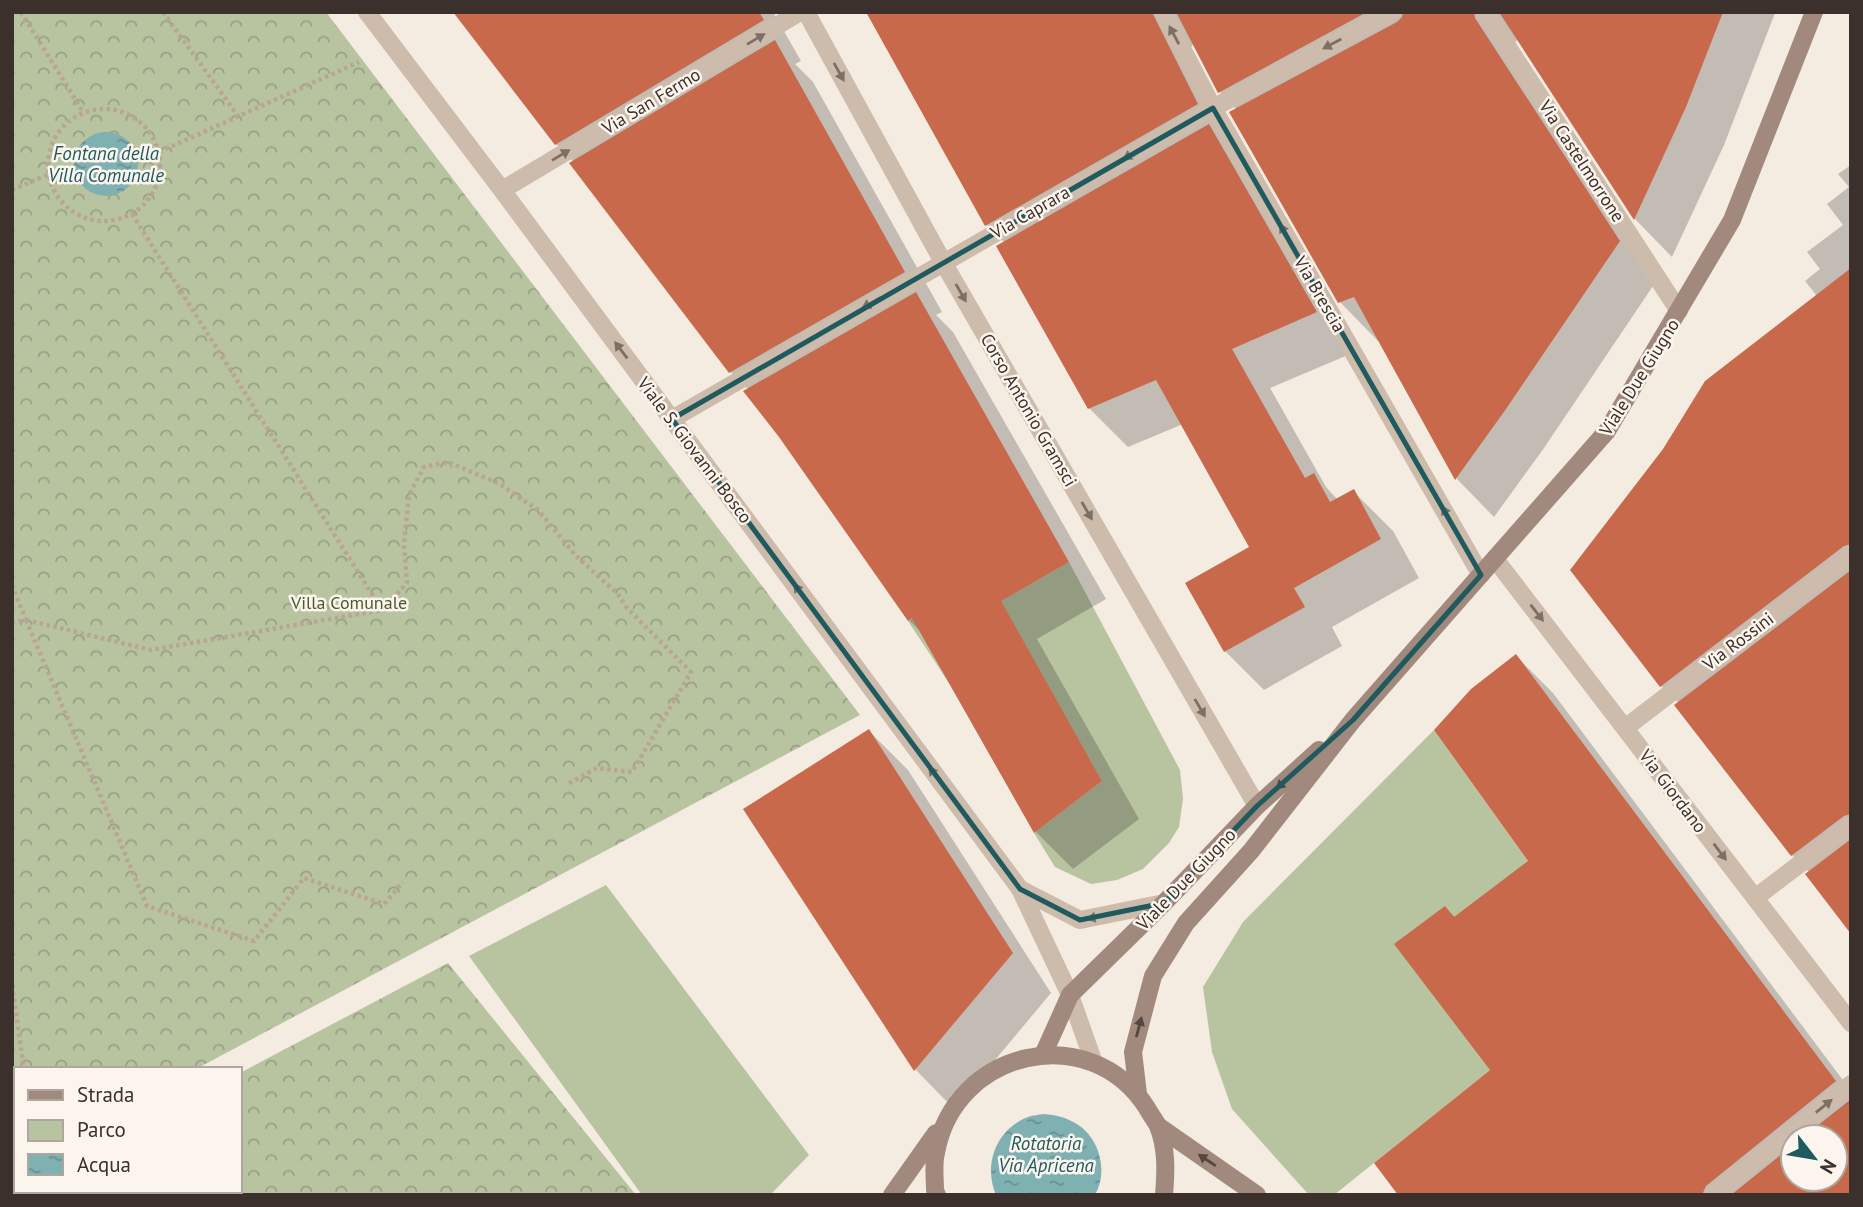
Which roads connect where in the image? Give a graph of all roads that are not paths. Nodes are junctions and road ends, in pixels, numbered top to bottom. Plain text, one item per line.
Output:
1 (367, 12) edge
2 (800, 12) edge
3 (806, 12) edge
4 (1163, 12) edge
5 (1392, 12) edge
6 (1485, 12) edge
7 (1814, 12) edge
8 (1213, 108) junction
9 (502, 190) junction
10 (943, 262) junction
11 (1679, 311) junction
12 (672, 419) junction
13 (1851, 555) edge
14 (1495, 559) junction
15 (1482, 575) junction
16 (1353, 720) junction
17 (1625, 728) junction
18 (1257, 806) junction
19 (1851, 825) edge
20 (1020, 889) junction
21 (1755, 898) junction
22 (1164, 904) junction
23 (1070, 995) junction
24 (1851, 1023) edge
25 (1043, 1055) junction
26 (1094, 1063) junction
27 (1851, 1084) edge
28 (1138, 1094) junction
29 (947, 1119) junction
30 (1158, 1125) junction
31 (892, 1195) edge
32 (937, 1195) edge
33 (1164, 1195) edge
34 (1257, 1195) edge
35 (1713, 1195) edge

1 - 9 street, Viale S. Giovanni Bosco
9 -> 2 street, Via San Fermo
3 -> 10 street, Corso Antonio Gramsci
8 -> 4 street, Via Brescia
5 -> 8 street, Via Caprara
6 - 11 street, Via Castelmorrone
7 - 11 main road, Viale Due Giugno
8 -> 10 street, Via Caprara
15 -> 8 street, Via Brescia
12 -> 9 street, Viale S. Giovanni Bosco
10 -> 12 street, Via Caprara
10 -> 18 street, Corso Antonio Gramsci
11 - 14 main road, Viale Due Giugno
20 -> 12 street, Viale S. Giovanni Bosco
13 - 17 street, Via Rossini
14 - 15 main road, Viale Due Giugno
14 -> 17 street, Via Giordano
15 - 16 main road, Viale Due Giugno
16 -> 18 main road, Viale Due Giugno
28 -> 16 main road, Viale Due Giugno
17 -> 21 street, Via Giordano
18 - 22 main road, Viale Due Giugno
19 - 21 street
22 -> 20 street, Viale S. Giovanni Bosco
20 - 23 street, Viale S. Giovanni Bosco
21 - 24 street, Via Giordano
22 - 23 main road, Viale Due Giugno
23 - 25 main road, Viale Due Giugno
23 - 26 street, Viale S. Giovanni Bosco
25 - 26 main road, Viale Due Giugno
25 - 29 main road, Viale Due Giugno
26 - 28 main road, Viale Due Giugno
35 -> 27 street
28 - 30 main road, Viale Due Giugno
29 - 31 main road, Viale Due Giugno
29 - 32 main road, Viale Due Giugno
30 - 33 main road, Viale Due Giugno
34 -> 30 main road

